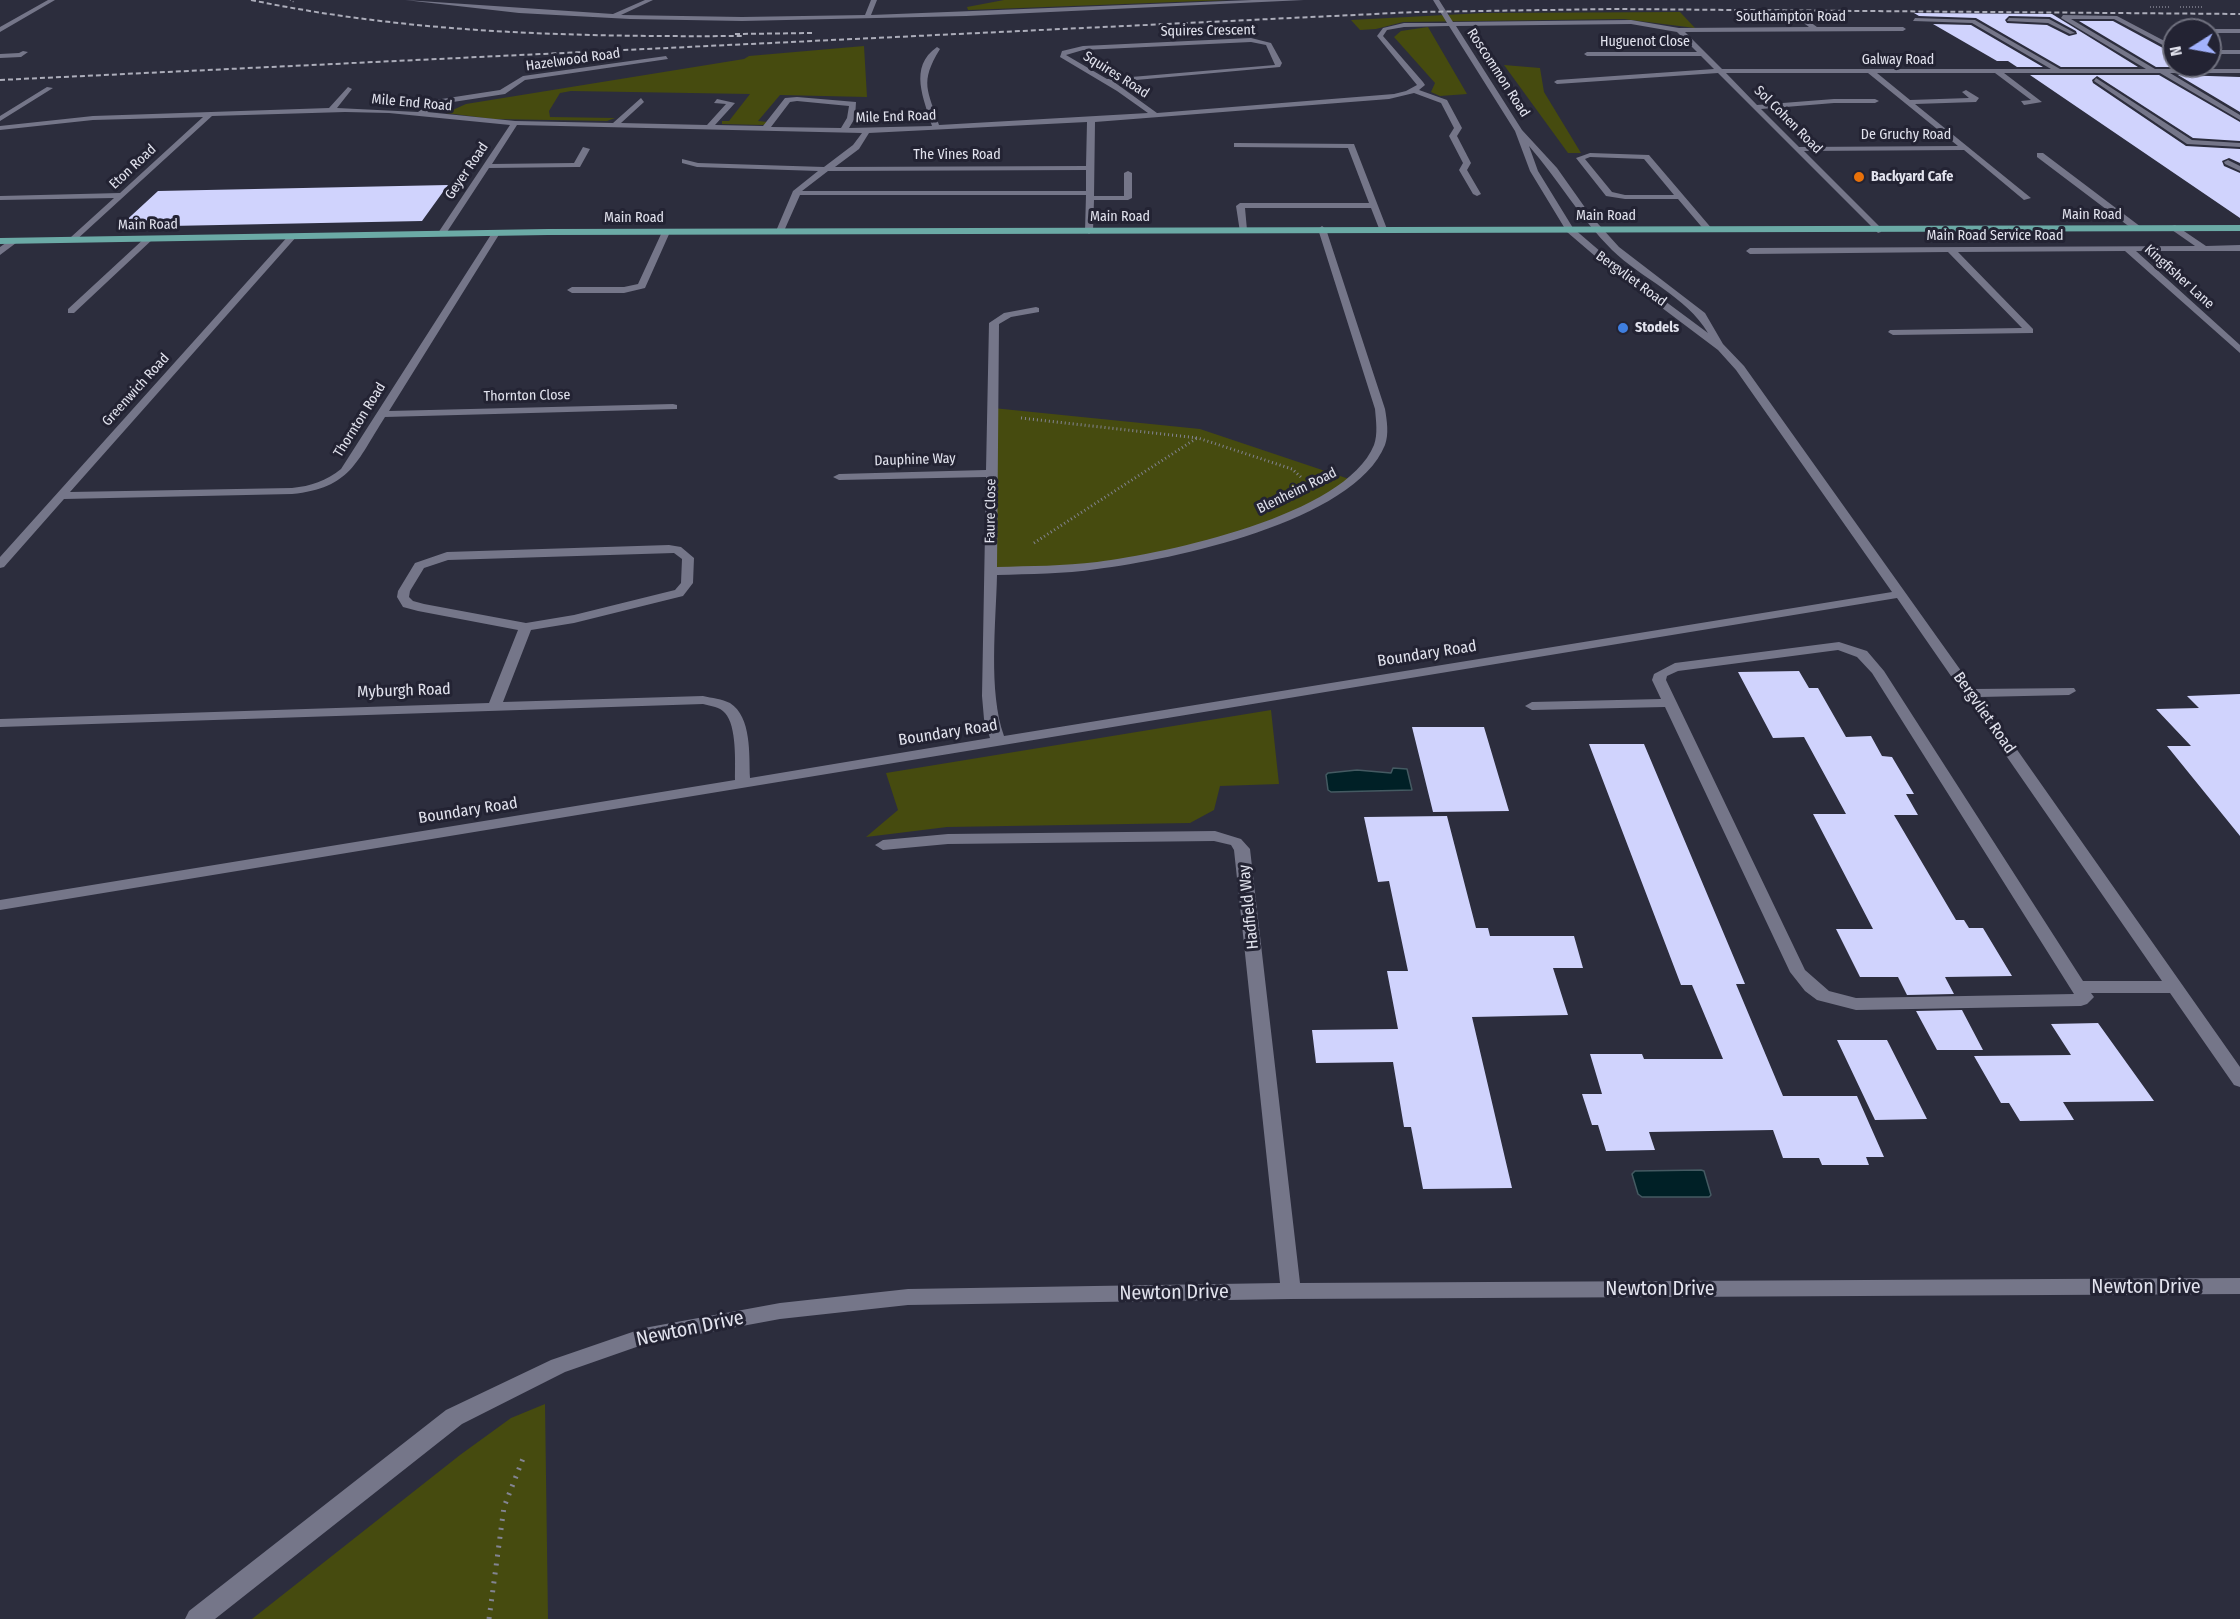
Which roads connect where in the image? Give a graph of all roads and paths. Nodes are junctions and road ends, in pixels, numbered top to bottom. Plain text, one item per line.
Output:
1 (52, 0) edge
2 (290, 0) edge
3 (408, 0) edge
4 (650, 0) edge
5 (874, 0) edge
6 (1301, 0) edge
7 (1436, 0) edge
8 (294, 2) dead end
9 (614, 16) junction
10 (868, 16) junction
11 (1775, 19) dead end
12 (1915, 20) dead end
13 (2009, 20) dead end
14 (1815, 29) junction
15 (1903, 29) dead end
16 (0, 30) edge
17 (1679, 30) junction
18 (2222, 31) edge
19 (2240, 31) edge
20 (2076, 35) dead end
21 (2162, 42) edge
22 (2097, 47) dead end
23 (937, 49) dead end
24 (2222, 52) edge
25 (2240, 52) edge
26 (23, 54) dead end
27 (1587, 54) dead end
28 (1703, 54) junction
29 (0, 56) edge
30 (1062, 56) joint
31 (666, 58) dead end
32 (1720, 71) junction
33 (2059, 71) junction
34 (2140, 71) junction
35 (2158, 71) junction
36 (2162, 71) edge
37 (2222, 71) edge
38 (2240, 71) edge
39 (1871, 72) junction
40 (1996, 72) junction
41 (2096, 80) dead end
42 (1106, 81) junction
43 (1557, 82) dead end
44 (49, 88) dead end
45 (348, 89) dead end
46 (1415, 91) junction
47 (1966, 92) dead end
48 (641, 100) dead end
49 (1875, 100) dead end
50 (717, 101) dead end
51 (1909, 102) junction
52 (2025, 103) dead end
53 (1755, 107) junction
54 (331, 111) junction
55 (210, 114) junction
56 (419, 114) junction
57 (1155, 115) junction
58 (2240, 118) edge
59 (0, 119) edge
60 (1091, 120) junction
61 (515, 123) junction
62 (615, 126) junction
63 (0, 128) edge
64 (709, 128) junction
65 (936, 128) junction
66 (765, 129) junction
67 (844, 130) junction
68 (1519, 130) junction
69 (867, 131) junction
70 (1237, 145) dead end
71 (2240, 145) edge
72 (1966, 148) junction
73 (586, 149) dead end
74 (1798, 149) junction
75 (2040, 155) dead end
76 (685, 161) dead end
77 (2240, 162) edge
78 (487, 166) junction
79 (1090, 168) junction
80 (824, 169) junction
81 (2240, 169) edge
82 (1128, 173) dead end
83 (796, 193) junction
84 (1478, 194) dead end
85 (123, 195) junction
86 (1090, 196) junction
87 (1680, 197) junction
88 (0, 198) edge
89 (2027, 198) dead end
90 (1374, 205) junction
91 (2175, 228) junction
92 (2239, 228) edge
93 (1383, 229) junction
94 (2138, 229) junction
95 (1243, 230) junction
96 (1322, 230) junction
97 (1570, 230) junction
98 (1599, 230) junction
99 (1709, 230) junction
100 (1878, 230) junction
101 (780, 231) junction
102 (1089, 231) junction
103 (496, 232) junction
104 (666, 232) junction
105 (442, 233) junction
106 (292, 236) junction
107 (150, 238) junction
108 (74, 239) junction
109 (0, 241) edge
110 (13, 241) junction
111 (2240, 248) edge
112 (2128, 249) junction
113 (2205, 249) junction
114 (1750, 250) dead end
115 (1951, 250) junction
116 (0, 252) edge
117 (572, 290) dead end
118 (1035, 310) dead end
119 (71, 311) dead end
120 (1893, 332) dead end
121 (1722, 348) junction
122 (2240, 350) edge
123 (673, 407) dead end
124 (381, 414) junction
125 (992, 419) junction
126 (1198, 438) junction
127 (992, 473) junction
128 (839, 477) dead end
129 (62, 496) junction
130 (1323, 498) junction
131 (0, 564) edge
132 (990, 571) junction
133 (1900, 594) junction
134 (525, 627) junction
135 (2069, 691) dead end
136 (1970, 693) junction
137 (1670, 703) junction
138 (495, 705) junction
139 (1532, 706) dead end
140 (0, 723) edge
141 (999, 743) junction
142 (743, 785) junction
143 (884, 845) dead end
144 (0, 905) edge
145 (2078, 987) junction
146 (2175, 987) junction
147 (2240, 1081) edge
148 (2240, 1286) edge
149 (1291, 1291) junction
150 (524, 1456) dead end
151 (197, 1619) edge
152 (489, 1619) edge

1 - 16 street
2 - 8 path
3 - 9 street
4 - 9 street
5 - 10 street
6 - 10 street
7 - 68 street, Roscommon Road
9 - 10 street
11 - 14 street
12 - 33 street
13 - 20 street
14 - 15 street, Southampton Road
14 - 17 street, Southampton Road
17 - 28 street, Sol Cohen Road
17 - 46 street
18 - 19 street
21 - 35 street
22 - 34 street
23 - 65 street
24 - 25 street
26 - 29 street
27 - 28 street, Huguenot Close
28 - 32 street, Sol Cohen Road
30 - 42 street, Squires Road
30 - 42 street, Squires Crescent
31 - 56 street, Hazelwood Road
32 - 39 street, Galway Road
32 - 43 street, Galway Road
32 - 53 street, Sol Cohen Road
33 - 34 street, Galway Road
33 - 40 street, Galway Road
34 - 35 street, Galway Road
35 - 36 street, Galway Road
35 - 58 street
37 - 38 street, Galway Road
39 - 40 street, Galway Road
39 - 51 street, De Gruchy Road
40 - 52 street
41 - 71 street
42 - 57 street, Squires Road
44 - 59 street
45 - 54 street
46 - 57 street, Mile End Road
46 - 84 street
47 - 51 street
48 - 62 street
49 - 53 street
50 - 64 street
51 - 72 street, De Gruchy Road
53 - 74 street, Sol Cohen Road
54 - 55 street, Mile End Road
54 - 56 street, Mile End Road
55 - 63 street, Mile End Road
55 - 85 street, Eton Road
56 - 61 street, Mile End Road
57 - 60 street, Mile End Road
60 - 65 street, Mile End Road
60 - 79 street
61 - 62 street, Mile End Road
61 - 78 street, Geyer Road
62 - 64 street, Mile End Road
64 - 66 street, Mile End Road
65 - 69 street, Mile End Road
66 - 67 street, Mile End Road
66 - 67 street
67 - 69 street, Mile End Road
68 - 97 street, Roscommon Road
68 - 98 street, Roscommon Road
69 - 80 street
70 - 90 street
72 - 74 street, De Gruchy Road
72 - 89 street
73 - 78 street
74 - 100 street, Sol Cohen Road
75 - 94 street
76 - 80 street, The Vines Road
77 - 81 street
78 - 105 street, Geyer Road
79 - 80 street, The Vines Road
79 - 86 street
80 - 83 street
82 - 86 street
83 - 86 street
83 - 101 street
85 - 88 street
85 - 108 street, Eton Road
86 - 102 street
87 - 87 street
87 - 99 street
90 - 93 street
90 - 95 street
91 - 92 main road, Main Road
91 - 94 main road, Main Road
91 - 113 street
93 - 96 main road, Main Road
93 - 97 main road, Main Road
94 - 100 main road, Main Road
95 - 96 main road, Main Road
95 - 102 main road, Main Road
96 - 130 street, Blenheim Road
97 - 98 main road, Main Road
97 - 121 street, Bergvliet Road
98 - 99 main road, Main Road
98 - 121 street, Bergvliet Road
99 - 100 main road, Main Road
101 - 102 main road, Main Road
101 - 104 main road, Main Road
103 - 104 main road, Main Road
103 - 105 main road, Main Road
103 - 124 street, Thornton Road
104 - 117 street
105 - 106 main road, Main Road
106 - 107 main road, Main Road
106 - 129 street, Greenwich Road
107 - 108 main road, Main Road
107 - 119 street
108 - 110 main road, Main Road
109 - 110 main road, Main Road
110 - 116 street
111 - 113 street, Main Road Service Road
112 - 113 street, Main Road Service Road
112 - 115 street, Main Road Service Road
112 - 122 street, Kingfisher Lane
114 - 115 street, Main Road Service Road
115 - 120 street
118 - 125 street, Faure Close
121 - 133 street, Bergvliet Road
123 - 124 street, Thornton Close
124 - 129 street, Thornton Road
125 - 126 path
125 - 127 street, Faure Close
126 - 130 path
126 - 132 path
127 - 128 street, Dauphine Way
127 - 132 street, Faure Close
129 - 131 street, Greenwich Road
130 - 132 street, Blenheim Road
132 - 141 street, Faure Close
133 - 136 street, Bergvliet Road
133 - 141 street, Boundary Road
134 - 134 street
134 - 138 street
135 - 136 street
136 - 146 street, Bergvliet Road
137 - 139 street
137 - 145 street
137 - 145 street
138 - 140 street, Myburgh Road
138 - 142 street, Myburgh Road
141 - 142 street, Boundary Road
142 - 144 street, Boundary Road
143 - 149 street, Hadfield Way
145 - 146 street
146 - 147 street, Bergvliet Road
148 - 149 street, Newton Drive
149 - 151 street, Newton Drive
150 - 152 path

